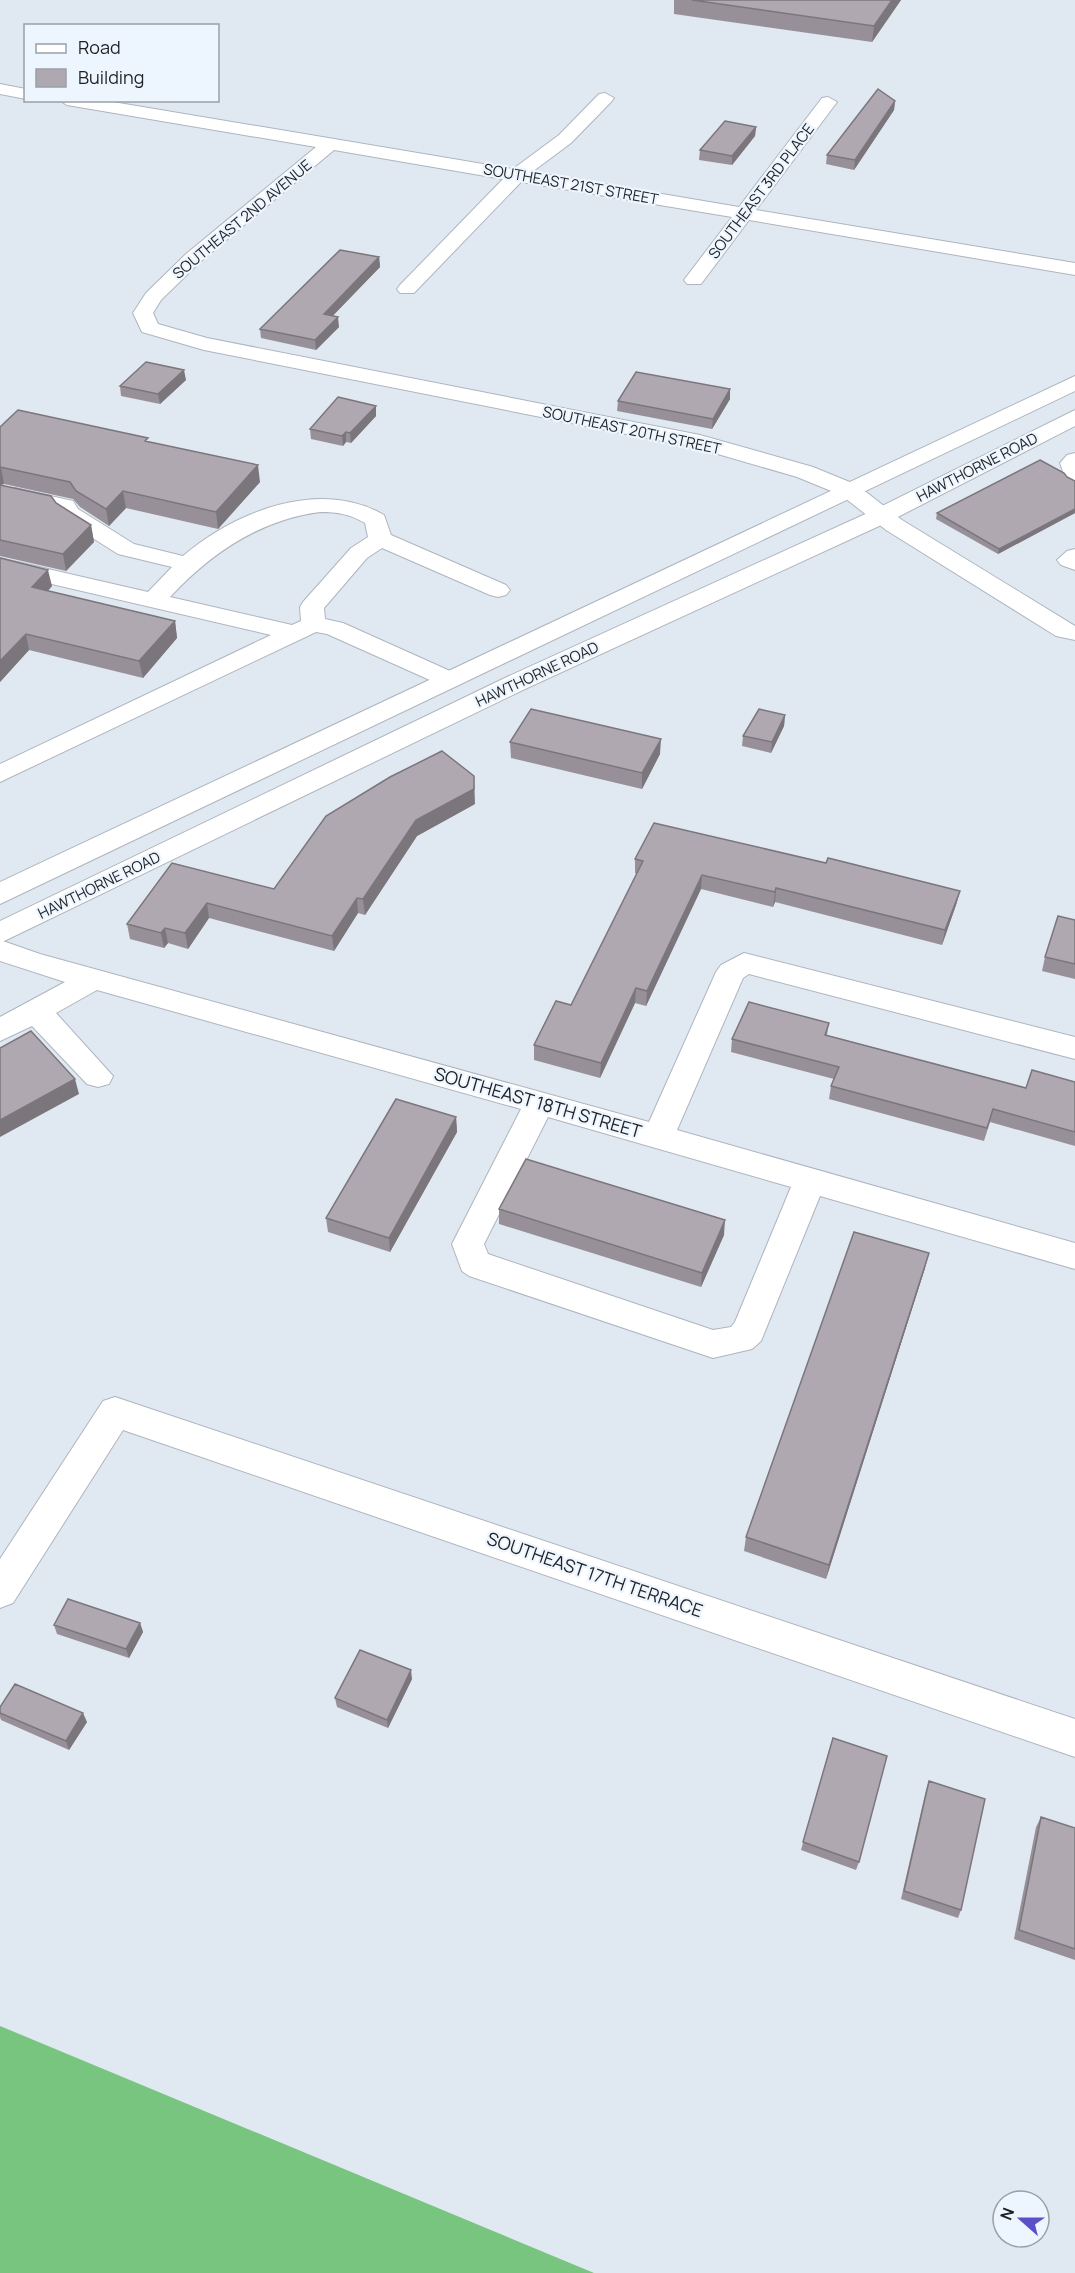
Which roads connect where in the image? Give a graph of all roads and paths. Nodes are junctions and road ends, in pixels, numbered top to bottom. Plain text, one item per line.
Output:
1 (0, 89) edge
2 (24, 94) edge
3 (605, 98) dead end
4 (79, 102) edge
5 (828, 102) dead end
6 (331, 144) junction
7 (517, 175) junction
8 (744, 213) junction
9 (1075, 269) edge
10 (694, 280) dead end
11 (407, 289) dead end
12 (149, 327) joint
13 (1075, 383) edge
14 (1075, 417) edge
15 (849, 490) junction
16 (4, 493) edge
17 (881, 516) junction
18 (380, 539) junction
19 (1075, 556) edge
20 (1075, 563) edge
21 (189, 564) junction
22 (0, 565) edge
23 (498, 590) dead end
24 (154, 600) junction
25 (304, 629) junction
26 (1075, 633) edge
27 (450, 680) junction
28 (0, 774) edge
29 (0, 894) edge
30 (0, 933) edge
31 (0, 950) edge
32 (94, 979) junction
33 (36, 1011) junction
34 (0, 1030) edge
35 (1075, 1048) edge
36 (98, 1076) dead end
37 (540, 1103) junction
38 (658, 1137) junction
39 (810, 1181) junction
40 (1075, 1256) edge
41 (13, 1546) edge
42 (0, 1591) edge
43 (1075, 1738) edge

1 - 2 street
3 - 7 street
4 - 6 street, SOUTHEAST 21ST STREET
5 - 8 street, SOUTHEAST 3RD PLACE
6 - 7 street, SOUTHEAST 21ST STREET
6 - 12 street, SOUTHEAST 2ND AVENUE
7 - 8 street, SOUTHEAST 21ST STREET
7 - 11 street
8 - 9 street, SOUTHEAST 21ST STREET
8 - 10 street, SOUTHEAST 3RD PLACE
12 - 15 street, SOUTHEAST 20TH STREET
13 - 15 highway, HAWTHORNE ROAD
14 - 17 highway, HAWTHORNE ROAD
15 - 17 street, SOUTHEAST 20TH STREET
15 - 27 highway, HAWTHORNE ROAD
16 - 21 street
17 - 26 street, SOUTHEAST 20TH STREET
17 - 30 highway, HAWTHORNE ROAD
18 - 21 street
18 - 23 street
18 - 25 street
19 - 20 street
21 - 24 street
22 - 24 street
24 - 25 street
25 - 27 street
25 - 28 street
27 - 29 highway, HAWTHORNE ROAD
31 - 32 street, SOUTHEAST 18TH STREET
32 - 33 street
32 - 37 street, SOUTHEAST 18TH STREET
33 - 34 street
33 - 36 street
35 - 38 street
37 - 38 street, SOUTHEAST 18TH STREET
37 - 39 street
38 - 39 street, SOUTHEAST 18TH STREET
39 - 40 street, SOUTHEAST 18TH STREET
41 - 42 street
41 - 43 street, SOUTHEAST 17TH TERRACE

